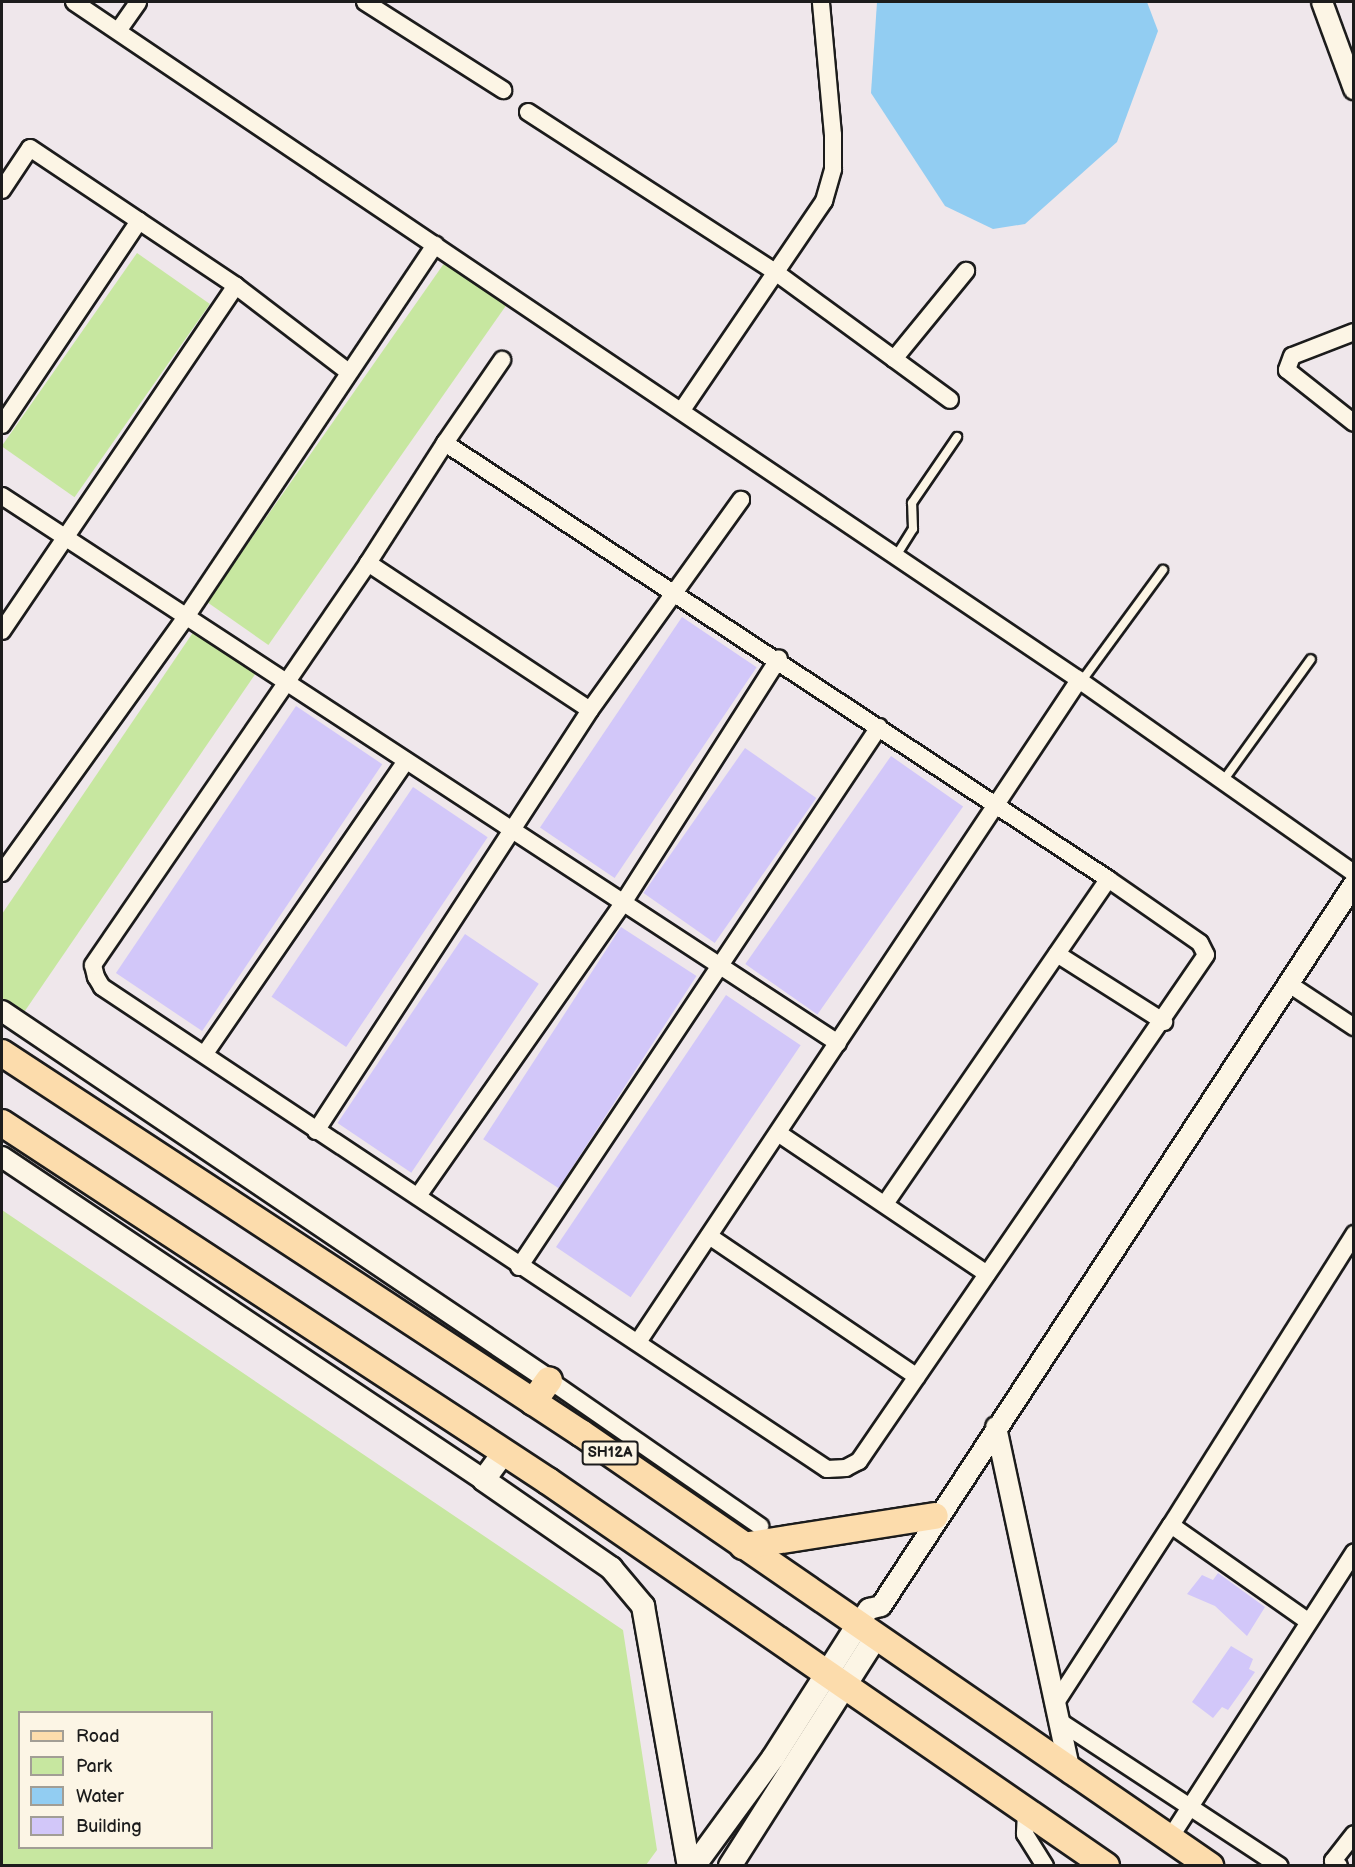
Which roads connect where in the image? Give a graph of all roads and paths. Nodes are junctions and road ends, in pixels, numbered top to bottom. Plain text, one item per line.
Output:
1 (74, 2) edge
2 (138, 2) edge
3 (365, 2) edge
4 (821, 2) edge
5 (1322, 2) edge
6 (118, 31) junction
7 (1353, 89) edge
8 (503, 90) dead end
9 (528, 112) dead end
10 (2, 190) edge
11 (139, 221) junction
12 (435, 245) junction
13 (966, 271) dead end
14 (778, 274) junction
15 (236, 286) junction
16 (1350, 338) edge
17 (894, 359) junction
18 (502, 360) dead end
19 (347, 371) junction
20 (950, 400) dead end
21 (682, 410) junction
22 (1353, 423) edge
23 (2, 425) edge
24 (957, 437) dead end
25 (445, 443) junction
26 (2, 496) edge
27 (741, 500) dead end
28 (65, 539) junction
29 (896, 556) junction
30 (368, 563) junction
31 (1163, 570) dead end
32 (672, 592) junction
33 (186, 617) junction
34 (2, 631) edge
35 (779, 658) junction
36 (1311, 659) dead end
37 (1080, 681) junction
38 (285, 682) junction
39 (590, 710) junction
40 (879, 727) junction
41 (406, 761) junction
42 (1223, 782) junction
43 (996, 806) junction
44 (510, 829) junction
45 (2, 873) edge
46 (1353, 873) edge
47 (1108, 879) junction
48 (1353, 884) edge
49 (623, 903) junction
50 (1057, 954) junction
51 (720, 966) junction
52 (1289, 984) junction
53 (2, 1011) edge
54 (1164, 1022) junction
55 (1353, 1027) edge
56 (838, 1043) junction
57 (206, 1052) junction
58 (2, 1053) edge
59 (2, 1123) edge
60 (316, 1131) junction
61 (778, 1133) junction
62 (2, 1157) edge
63 (418, 1196) junction
64 (885, 1203) junction
65 (1353, 1234) edge
66 (709, 1236) junction
67 (519, 1267) junction
68 (987, 1274) junction
69 (638, 1342) junction
70 (917, 1377) junction
71 (549, 1380) junction
72 (533, 1402) junction
73 (996, 1427) junction
74 (504, 1452) junction
75 (484, 1480) junction
76 (935, 1516) junction
77 (760, 1526) dead end
78 (1171, 1526) junction
79 (743, 1546) junction
80 (1350, 1563) edge
81 (1306, 1620) junction
82 (866, 1632) junction
83 (838, 1681) junction
84 (1057, 1712) junction
85 (1070, 1773) junction
86 (1191, 1805) junction
87 (1026, 1813) junction
88 (1353, 1834) edge
89 (1170, 1838) junction
90 (689, 1866) edge
91 (694, 1866) edge
92 (730, 1866) edge
93 (1045, 1866) edge
94 (1106, 1866) edge
95 (1210, 1866) edge
96 (1280, 1866) edge
97 (1339, 1866) edge

1 - 6 street
2 - 6 street
3 - 8 street
4 - 14 street
5 - 7 street
6 - 12 street
9 - 14 street
10 - 11 street
11 - 15 street
11 - 23 street
12 - 19 street
12 - 21 street
13 - 17 street
14 - 17 street
14 - 21 street
15 - 19 street
15 - 28 street
16 - 22 street
17 - 20 street
18 - 25 street
19 - 33 street
21 - 29 street
24 - 29 lane
25 - 30 street
25 - 32 street
26 - 28 street
27 - 32 street
28 - 33 street
28 - 34 street
29 - 37 street
30 - 38 street
30 - 39 street
31 - 37 lane
32 - 35 street
32 - 39 street
33 - 38 street
33 - 45 street
35 - 40 street
35 - 49 street
36 - 42 lane
37 - 42 street
37 - 43 street
38 - 41 street
38 - 57 street
39 - 44 street
40 - 43 street
40 - 51 street
41 - 44 street
41 - 57 street
42 - 46 street
43 - 47 street
43 - 56 street
44 - 49 street
44 - 60 street
47 - 50 street
47 - 54 street
48 - 52 street
49 - 51 street
49 - 63 street
50 - 54 street
50 - 64 street
51 - 56 street
51 - 67 street
52 - 55 street
52 - 73 street
53 - 71 street
54 - 68 street
56 - 61 street
57 - 60 street
58 - 72 main road, SH12A
59 - 74 main road
60 - 63 street
61 - 64 street
61 - 66 street
62 - 75 street
63 - 67 street
64 - 68 street
65 - 78 street
66 - 69 street
66 - 70 street
67 - 69 street
68 - 70 street
69 - 70 street
71 - 72 main road
71 - 77 street
72 - 79 main road, SH12A
73 - 76 street
73 - 84 street
74 - 75 main road
74 - 83 main road
75 - 90 main road
76 - 79 main road
76 - 82 street
78 - 81 street
78 - 84 street
79 - 82 main road, SH12A
80 - 81 street
81 - 86 street
82 - 83 main road
82 - 85 main road, SH12A
83 - 87 main road
83 - 91 main road
83 - 92 main road
84 - 85 street
84 - 86 street
85 - 89 main road, SH12A
86 - 89 street
86 - 96 street
87 - 93 street
87 - 94 main road
88 - 97 street
89 - 95 main road, SH12A

